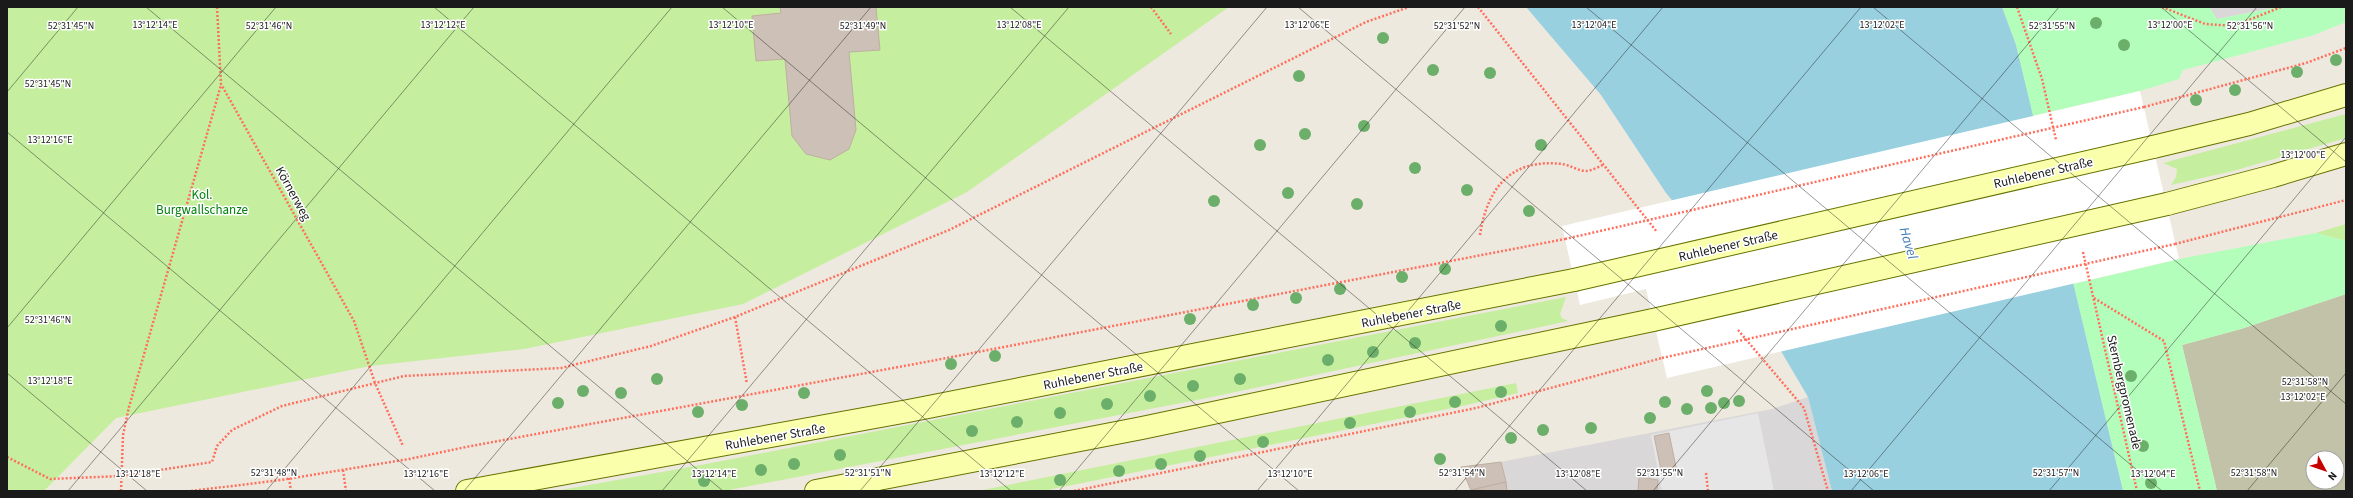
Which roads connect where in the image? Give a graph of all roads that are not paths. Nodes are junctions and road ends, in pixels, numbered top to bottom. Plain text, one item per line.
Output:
1 (2346, 95) edge
2 (2346, 154) edge
3 (467, 491) edge
4 (816, 491) edge

1 - 3 main road, Ruhlebener Straße, bridge
2 - 4 main road, bridge

